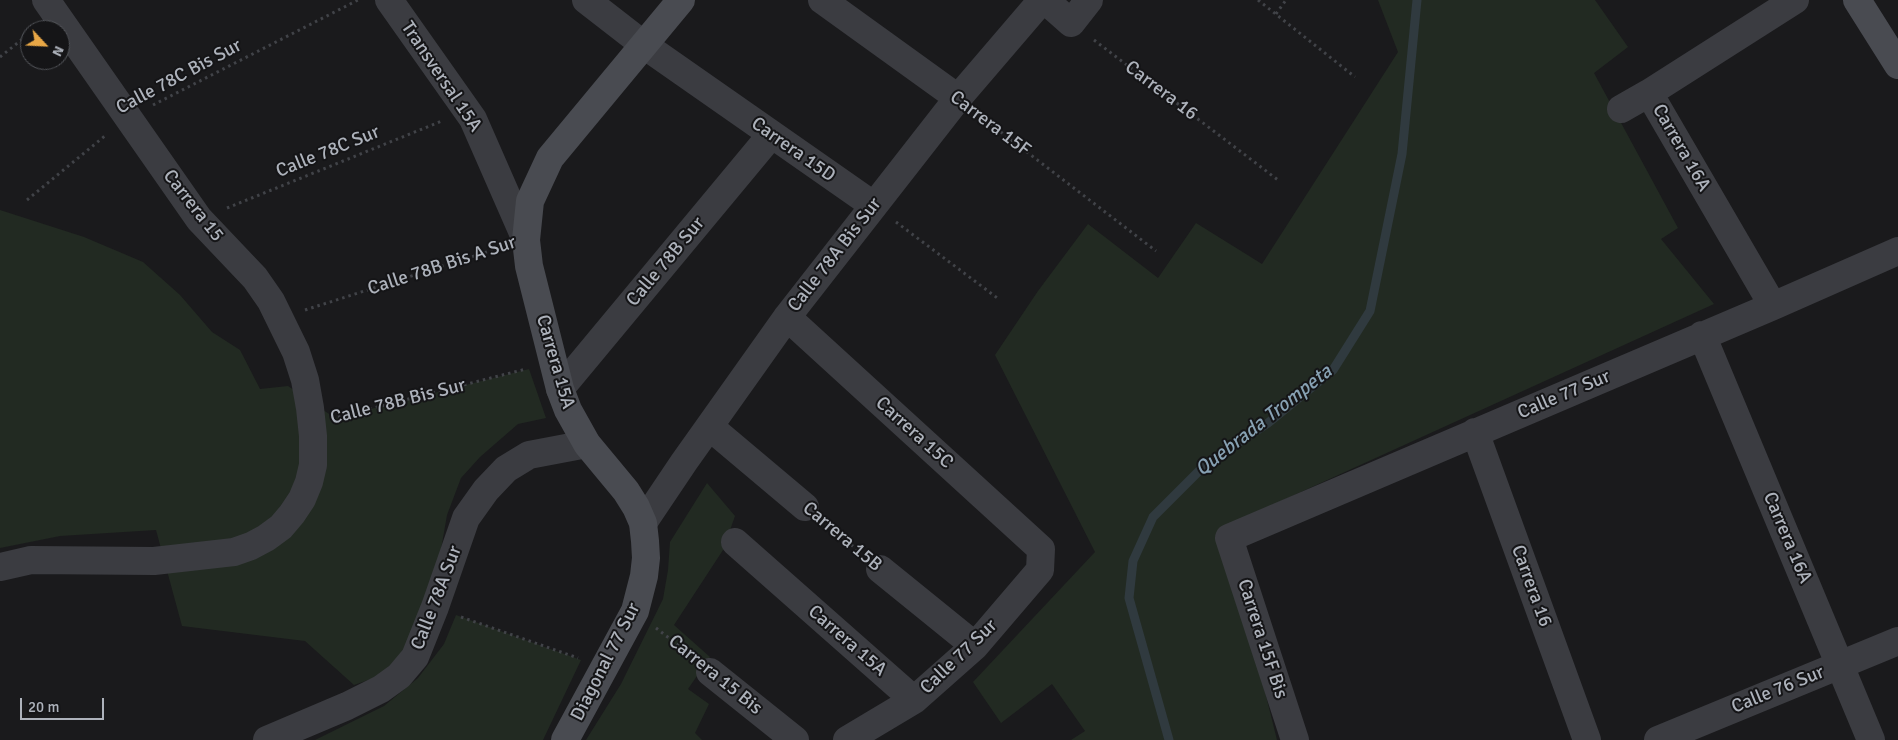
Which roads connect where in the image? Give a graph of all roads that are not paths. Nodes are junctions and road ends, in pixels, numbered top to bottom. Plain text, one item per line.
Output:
1 (46, 0) edge
2 (389, 0) edge
3 (586, 0) edge
4 (681, 0) edge
5 (822, 0) edge
6 (1044, 0) edge
7 (1089, 0) edge
8 (1795, 0) edge
9 (1856, 0) edge
10 (644, 45) junction
11 (1898, 65) edge
12 (1649, 94) junction
13 (958, 98) junction
14 (1621, 109) dead end
15 (771, 135) junction
16 (873, 205) junction
17 (526, 240) junction
18 (1898, 251) edge
19 (1773, 306) junction
20 (787, 317) junction
21 (1702, 335) junction
22 (560, 389) junction
23 (312, 423) joint
24 (710, 427) junction
25 (1475, 432) junction
26 (587, 444) junction
27 (805, 507) road end
28 (643, 523) junction
29 (1230, 538) joint
30 (735, 542) dead end
31 (1041, 549) joint
32 (0, 567) edge
33 (880, 569) road end
34 (1898, 641) edge
35 (975, 646) junction
36 (1839, 665) junction
37 (710, 672) road end
38 (914, 700) junction
39 (267, 740) edge
40 (565, 740) edge
41 (795, 740) edge
42 (847, 740) edge
43 (1294, 740) edge
44 (1587, 740) edge
45 (1658, 740) edge
46 (1870, 740) edge

1 - 23 street, Carrera 15
2 - 17 street, Transversal 15A
3 - 10 street, Carrera 15D
4 - 10 street, Calle 78B Bis A Sur
5 - 13 street, Carrera 15F
6 - 7 street
6 - 13 street, Calle 78A Bis Sur
8 - 12 street
9 - 11 street
10 - 15 street, Carrera 15D
10 - 17 street, Calle 78B Bis A Sur
12 - 14 street
12 - 19 street, Carrera 16A
13 - 16 street, Calle 78A Bis Sur
15 - 16 street, Carrera 15D
15 - 22 street, Calle 78B Sur
16 - 20 street, Calle 78A Bis Sur
17 - 22 street, Carrera 15A
18 - 19 street, Calle 77 Sur
19 - 21 street, Calle 77 Sur
20 - 24 street, Calle 78A Bis Sur
20 - 31 street, Carrera 15C
21 - 25 street, Calle 77 Sur
21 - 36 street, Carrera 16A
22 - 26 street, Carrera 15A
23 - 32 street, Calle 78B Bis Sur
24 - 27 street, Carrera 15B
24 - 28 street, Calle 78A Bis Sur
25 - 29 street, Calle 77 Sur
25 - 44 street, Carrera 16
26 - 28 street, Carrera 15A
26 - 39 street, Calle 78A Sur
28 - 40 street, Diagonal 77 Sur
29 - 43 street, Carrera 15F Bis
30 - 38 street, Carrera 15A
31 - 35 street, Calle 77 Sur
33 - 35 street, Carrera 15B
34 - 36 street, Calle 76 Sur
35 - 38 street, Calle 77 Sur
36 - 45 street, Calle 76 Sur
36 - 46 street, Carrera 16A
37 - 41 street, Carrera 15 Bis
38 - 42 street, Calle 77 Sur

